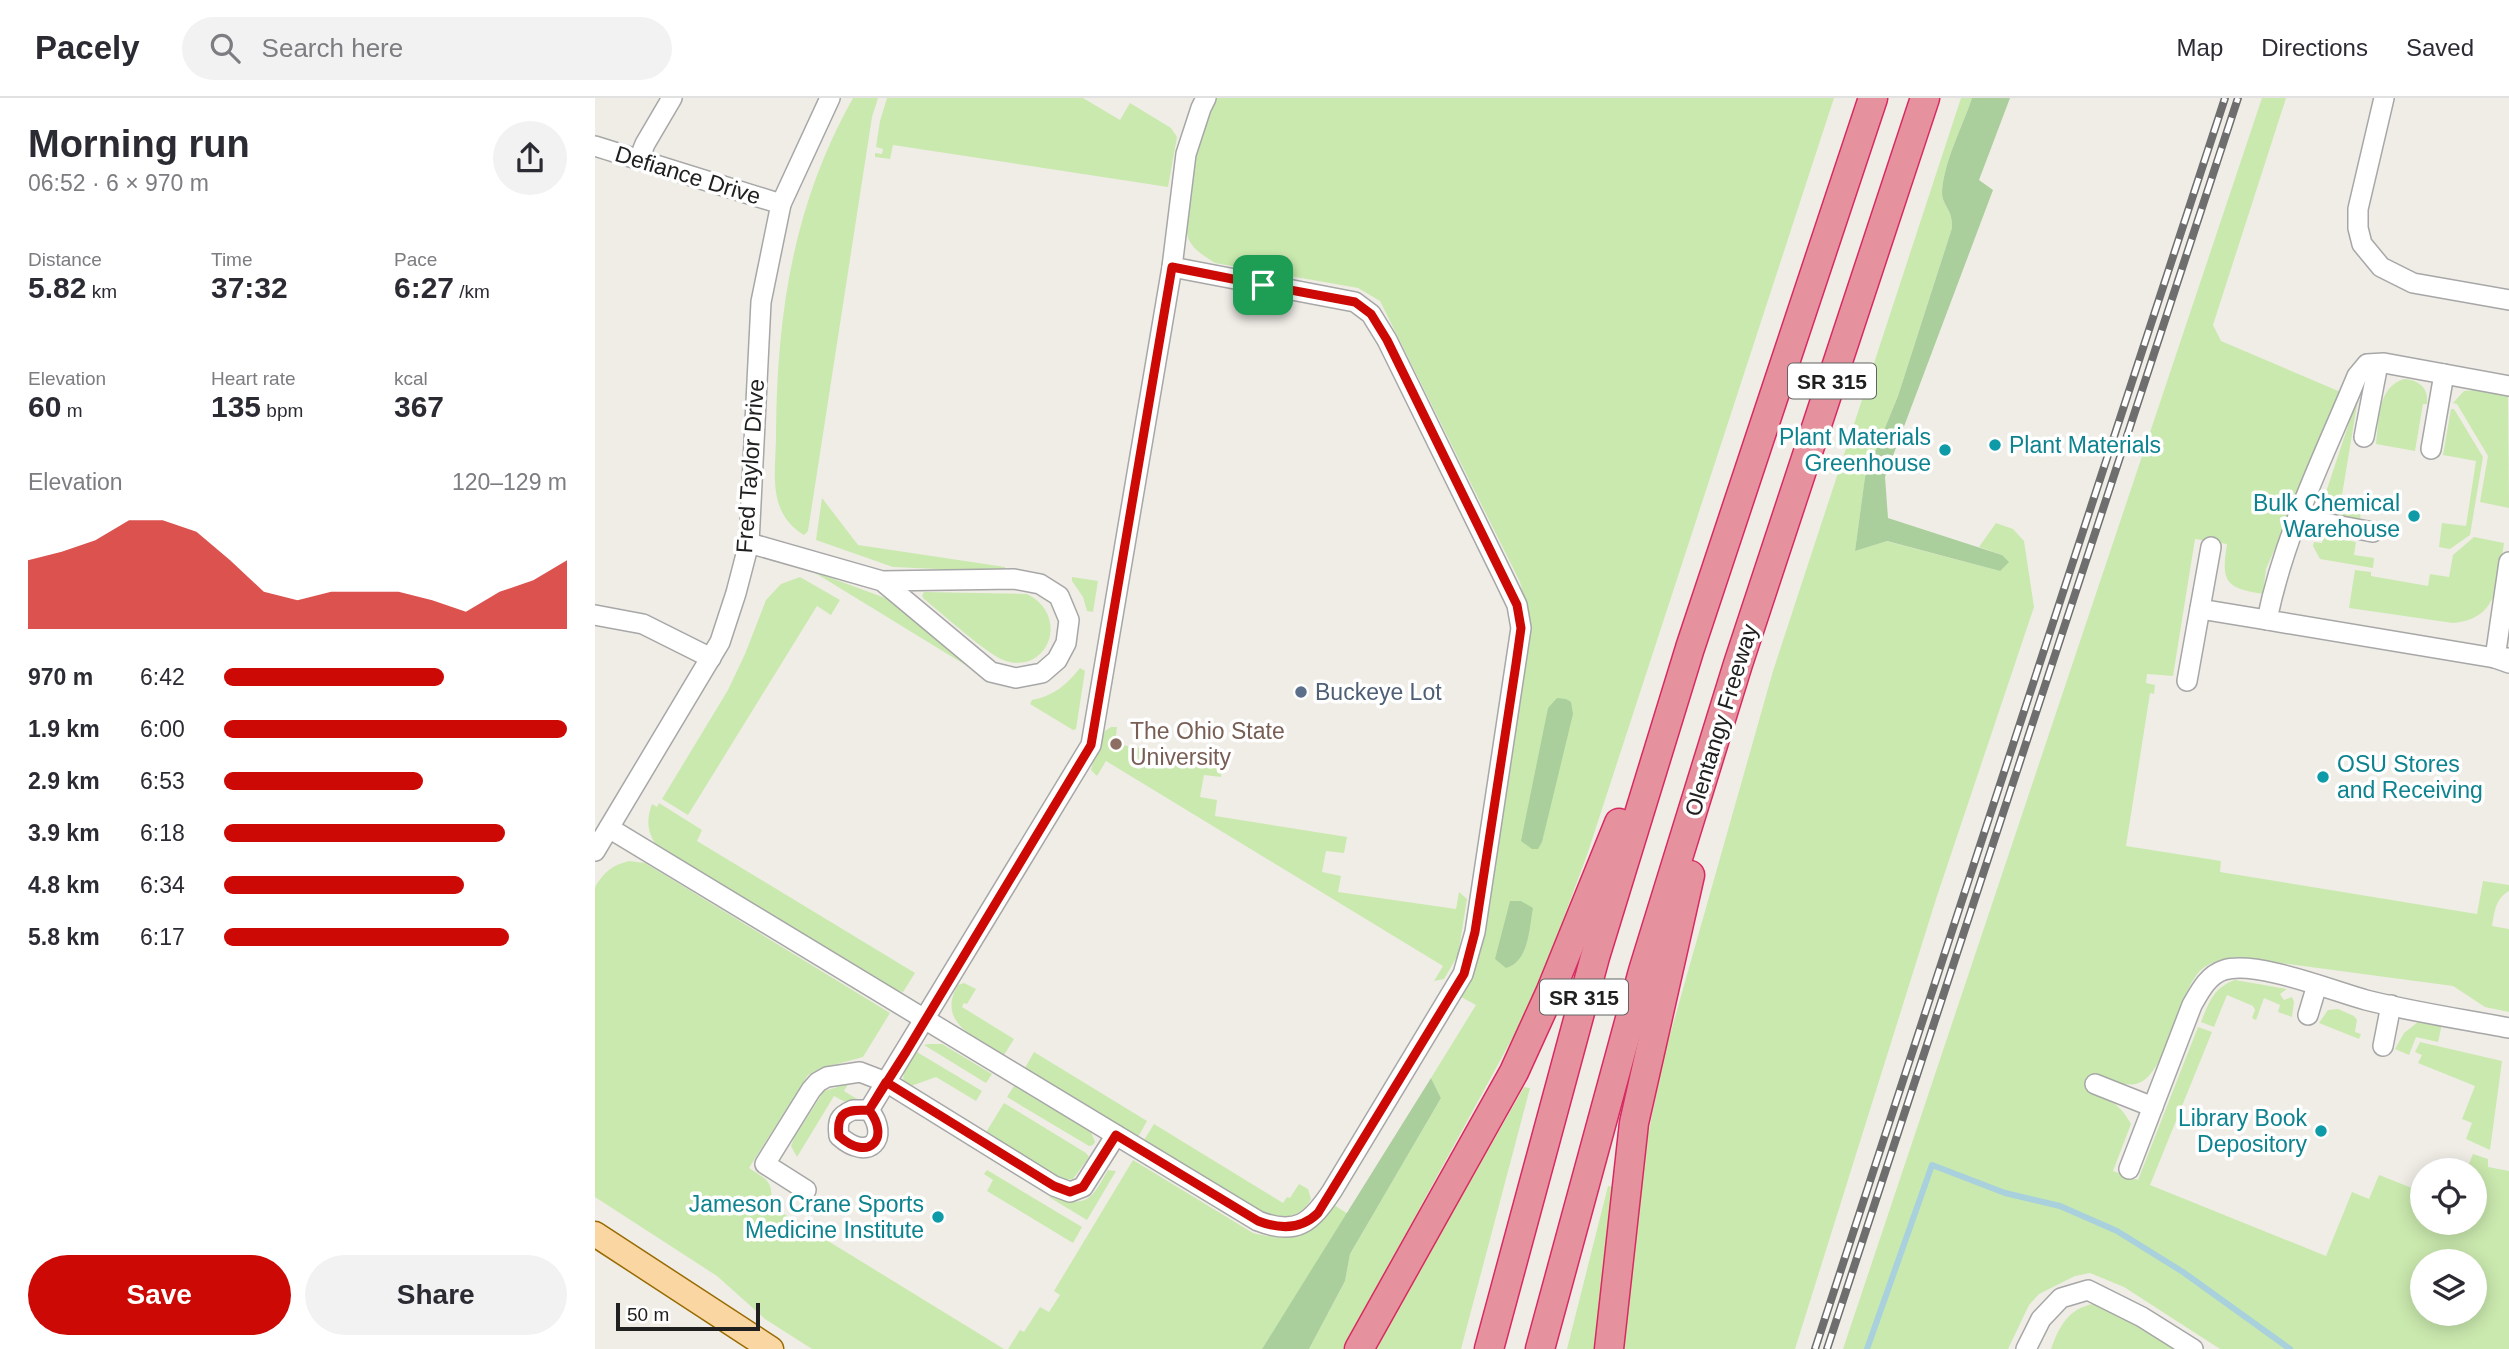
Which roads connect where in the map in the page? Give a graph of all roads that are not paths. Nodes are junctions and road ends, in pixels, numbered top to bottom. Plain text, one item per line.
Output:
1 (672, 98) edge
2 (830, 98) edge
3 (1206, 98) edge
4 (1873, 98) edge
5 (1925, 98) edge
6 (2384, 98) edge
7 (595, 146) edge
8 (639, 159) junction
9 (781, 204) junction
10 (1172, 267) junction
11 (2509, 300) edge
12 (2378, 364) junction
13 (2444, 374) junction
14 (2509, 386) edge
15 (2364, 437) dead end
16 (2431, 449) dead end
17 (2298, 519) junction
18 (2373, 532) dead end
19 (749, 543) junction
20 (2211, 547) dead end
21 (2509, 562) edge
22 (882, 581) junction
23 (2200, 610) junction
24 (595, 615) edge
25 (2267, 620) junction
26 (1690, 648) junction
27 (711, 658) junction
28 (2504, 660) edge
29 (1738, 664) junction
30 (2187, 681) dead end
31 (609, 828) junction
32 (595, 851) edge
33 (2317, 985) junction
34 (2391, 1005) junction
35 (2308, 1015) dead end
36 (925, 1018) junction
37 (2509, 1028) edge
38 (2383, 1046) dead end
39 (886, 1082) junction
40 (2095, 1084) dead end
41 (2153, 1107) junction
42 (869, 1110) dead end
43 (1116, 1135) junction
44 (2129, 1168) dead end
45 (806, 1190) dead end
46 (595, 1234) edge
47 (771, 1349) edge
48 (1359, 1349) edge
49 (1489, 1349) edge
50 (1540, 1349) edge
51 (1609, 1349) edge
52 (2027, 1349) edge
53 (2193, 1349) edge

1 - 8 street
2 - 9 street, Fred Taylor Drive
3 - 10 street
4 - 26 highway, SR 315
5 - 29 highway, Olentangy Freeway / SR 315
6 - 11 street
7 - 8 street, Defiance Drive
8 - 9 street, Defiance Drive
9 - 19 street, Fred Taylor Drive
10 - 36 street
10 - 43 street
12 - 13 street
12 - 15 street
12 - 17 street
13 - 14 street
13 - 16 street
17 - 18 street
17 - 25 street
19 - 22 street
19 - 27 street, Fred Taylor Drive
20 - 23 street
21 - 28 street
22 - 22 street
23 - 25 street
23 - 30 street
24 - 27 street
25 - 28 street
26 - 48 highway
26 - 49 highway, SR 315
27 - 31 street, Fred Taylor Drive
29 - 50 highway, Olentangy Freeway / SR 315
29 - 51 highway
31 - 32 street, Fred Taylor Drive
31 - 36 street
33 - 34 street
33 - 35 street
33 - 41 street
34 - 37 street
34 - 38 street
36 - 39 street
36 - 43 street
39 - 42 street
39 - 43 street
39 - 45 street
40 - 41 street
41 - 44 street
46 - 47 main road
52 - 53 street

